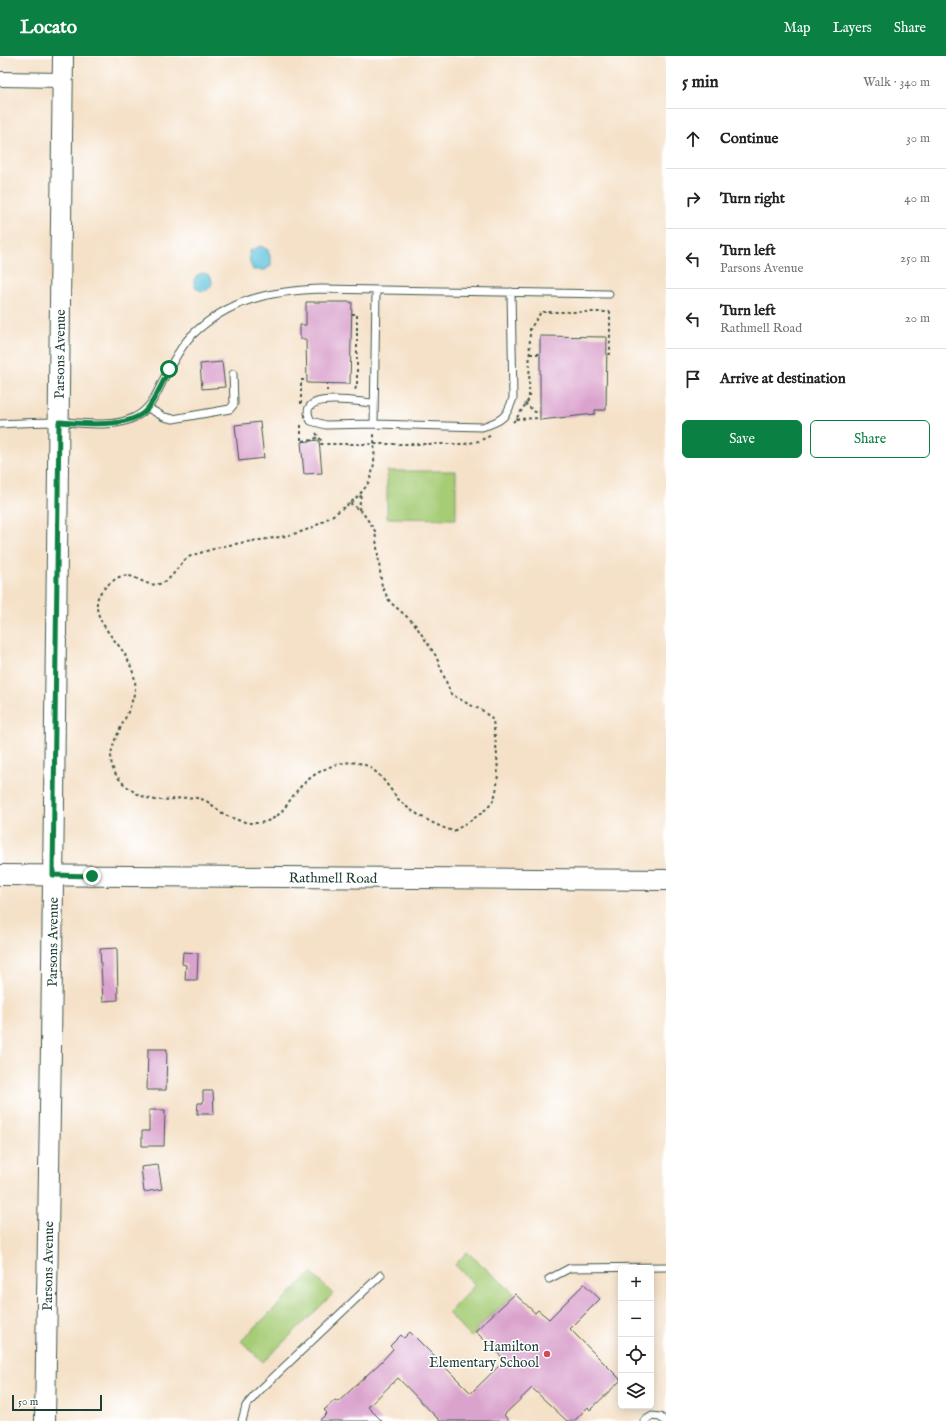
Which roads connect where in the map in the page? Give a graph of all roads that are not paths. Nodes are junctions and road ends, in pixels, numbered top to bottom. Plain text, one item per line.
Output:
1 (63, 56) edge
2 (0, 79) edge
3 (63, 80) junction
4 (376, 290) junction
5 (511, 292) junction
6 (609, 294) dead end
7 (234, 374) dead end
8 (374, 403) junction
9 (148, 408) junction
10 (59, 422) junction
11 (0, 424) edge
12 (372, 424) junction
13 (0, 875) edge
14 (53, 875) junction
15 (666, 880) edge
16 (666, 1267) edge
17 (381, 1275) dead end
18 (548, 1279) dead end
19 (45, 1421) edge
20 (242, 1421) edge
21 (644, 1421) edge
22 (665, 1421) edge

1 - 3 street, Parsons Avenue
2 - 3 street
3 - 10 street, Parsons Avenue
4 - 5 lane
4 - 8 lane
4 - 9 lane
5 - 6 lane
5 - 12 lane
7 - 9 lane
8 - 12 lane
8 - 12 lane
9 - 10 lane
10 - 11 lane
10 - 14 street, Parsons Avenue
13 - 14 street, Rathmell Road
14 - 15 street, Rathmell Road
14 - 19 street, Parsons Avenue
16 - 18 lane
17 - 20 lane
21 - 22 lane

